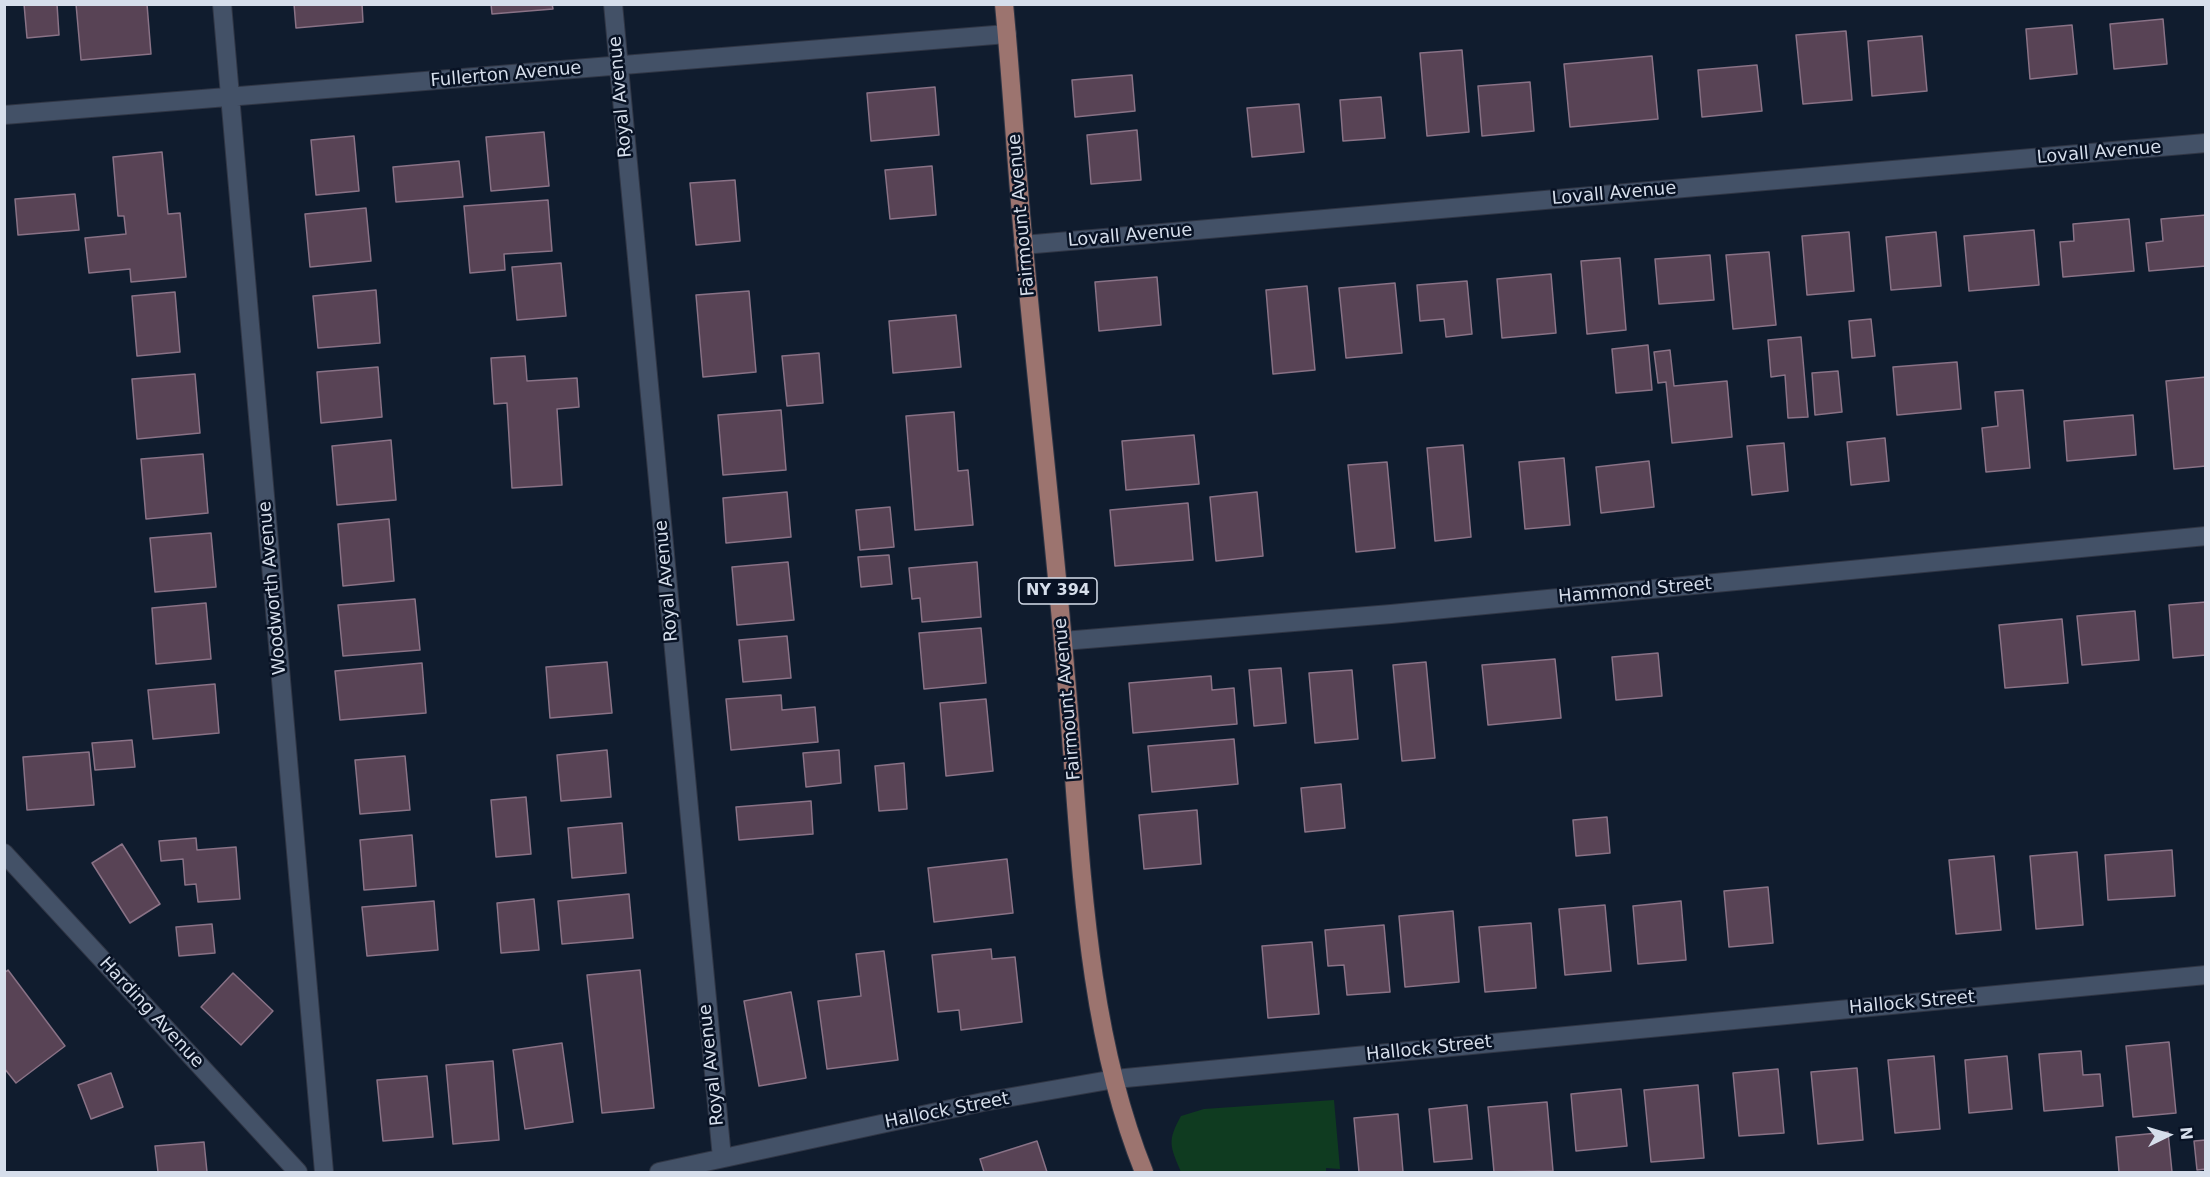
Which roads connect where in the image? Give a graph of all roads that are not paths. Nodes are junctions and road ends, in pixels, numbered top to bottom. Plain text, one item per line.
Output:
1 (222, 4) edge
2 (613, 4) edge
3 (1004, 4) edge
4 (1007, 34) junction
5 (618, 66) junction
6 (230, 97) junction
7 (4, 115) edge
8 (2205, 143) edge
9 (1023, 245) junction
10 (2205, 536) edge
11 (1063, 640) junction
12 (4, 853) edge
13 (2205, 975) edge
14 (1115, 1079) junction
15 (722, 1158) junction
16 (298, 1173) edge
17 (324, 1173) edge
18 (659, 1173) edge
19 (1144, 1173) edge

1 - 6 street, Woodworth Avenue
2 - 5 street, Royal Avenue
3 - 4 main road, Fairmount Avenue / NY 394
4 - 5 street, Fullerton Avenue
4 - 9 main road, Fairmount Avenue / NY 394
5 - 6 street, Fullerton Avenue
5 - 15 street, Royal Avenue
6 - 7 street, Fullerton Avenue
6 - 17 street, Woodworth Avenue
8 - 9 street, Lovall Avenue
9 - 11 main road, Fairmount Avenue / NY 394
10 - 11 street, Hammond Street
11 - 14 main road, Fairmount Avenue / NY 394
12 - 16 street, Harding Avenue
13 - 14 street, Hallock Street
14 - 15 street, Hallock Street
14 - 19 main road, Fairmount Avenue / NY 394
15 - 18 street, Hallock Street

